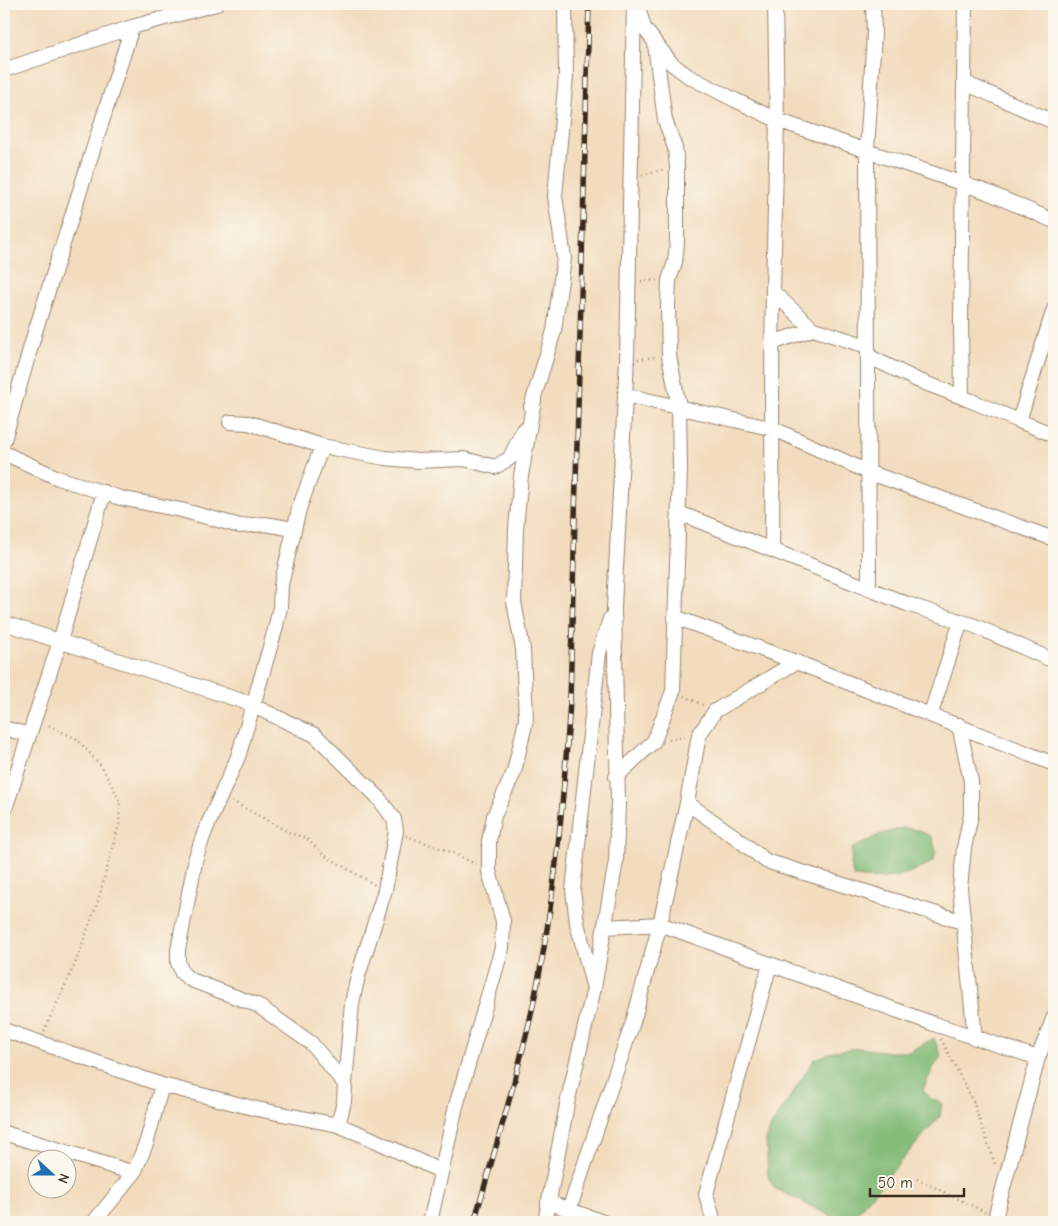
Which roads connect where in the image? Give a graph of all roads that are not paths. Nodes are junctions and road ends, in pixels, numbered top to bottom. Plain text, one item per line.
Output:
1 (216, 4) edge
2 (565, 4) edge
3 (635, 4) edge
4 (775, 4) edge
5 (874, 4) edge
6 (966, 4) edge
7 (132, 27) junction
8 (655, 45) junction
9 (4, 70) edge
10 (965, 83) junction
11 (776, 120) junction
12 (1054, 122) edge
13 (867, 152) junction
14 (963, 185) junction
15 (1054, 221) edge
16 (774, 292) junction
17 (1054, 309) edge
18 (813, 329) junction
19 (772, 343) junction
20 (868, 351) junction
21 (625, 395) junction
22 (962, 397) junction
23 (534, 400) junction
24 (679, 406) junction
25 (1019, 421) junction
26 (230, 422) dead end
27 (774, 429) junction
28 (1054, 435) edge
29 (4, 440) edge
30 (322, 446) junction
31 (4, 453) edge
32 (868, 472) junction
33 (104, 492) junction
34 (679, 513) junction
35 (294, 529) junction
36 (1054, 539) edge
37 (772, 550) junction
38 (868, 588) junction
39 (614, 607) junction
40 (675, 617) junction
41 (961, 621) junction
42 (4, 623) edge
43 (60, 641) junction
44 (1054, 661) edge
45 (796, 662) junction
46 (252, 705) junction
47 (931, 713) junction
48 (959, 725) junction
49 (4, 728) edge
50 (29, 736) junction
51 (1054, 764) edge
52 (616, 777) junction
53 (687, 803) junction
54 (4, 812) edge
55 (963, 922) junction
56 (660, 924) junction
57 (606, 927) junction
58 (770, 964) junction
59 (594, 988) junction
60 (1054, 1017) edge
61 (4, 1030) edge
62 (975, 1038) junction
63 (1038, 1058) junction
64 (345, 1084) junction
65 (162, 1085) junction
66 (338, 1125) junction
67 (4, 1133) edge
68 (440, 1171) junction
69 (134, 1174) junction
70 (548, 1202) junction
71 (569, 1210) junction
72 (995, 1220) edge
73 (94, 1222) edge
74 (430, 1222) edge
75 (545, 1222) edge
76 (603, 1222) edge
77 (714, 1222) edge

1 - 7 street
2 - 23 street
3 - 8 street
3 - 21 street
4 - 11 street
5 - 13 street
6 - 10 street
7 - 9 street
7 - 29 street
8 - 11 street
8 - 24 street
10 - 12 street
10 - 14 street
11 - 13 street
11 - 16 street
13 - 14 street
13 - 20 street
14 - 15 street
14 - 22 street
16 - 18 street
16 - 19 street
17 - 25 street
18 - 19 street
18 - 20 street
19 - 27 street
20 - 22 street
20 - 32 street
21 - 24 street
21 - 39 street
22 - 25 street
23 - 30 street
23 - 68 street
24 - 27 street
24 - 34 street
25 - 28 street
26 - 30 street
27 - 32 street
27 - 37 street
30 - 35 street
31 - 33 street
32 - 36 street
32 - 38 street
33 - 35 street
33 - 43 street
34 - 37 street
34 - 40 street
35 - 46 street
37 - 38 street
38 - 41 street
39 - 52 street
39 - 59 street
40 - 45 street
40 - 52 street
41 - 44 street
41 - 47 street
42 - 43 street
43 - 46 street
43 - 50 street
45 - 47 street
45 - 53 street
46 - 64 street
46 - 64 street
47 - 48 street
48 - 51 street
48 - 55 street
49 - 50 street
50 - 54 street
52 - 57 street
53 - 55 street
53 - 56 street
55 - 62 street
56 - 57 street
56 - 58 street
56 - 71 street
57 - 59 street
58 - 62 street
58 - 77 street
59 - 70 street
60 - 63 street
61 - 65 street
62 - 63 street
63 - 72 street
64 - 66 street
65 - 66 street
65 - 69 street
66 - 68 street
67 - 69 street
68 - 74 street
69 - 73 street
70 - 71 street
70 - 75 street
71 - 76 street

